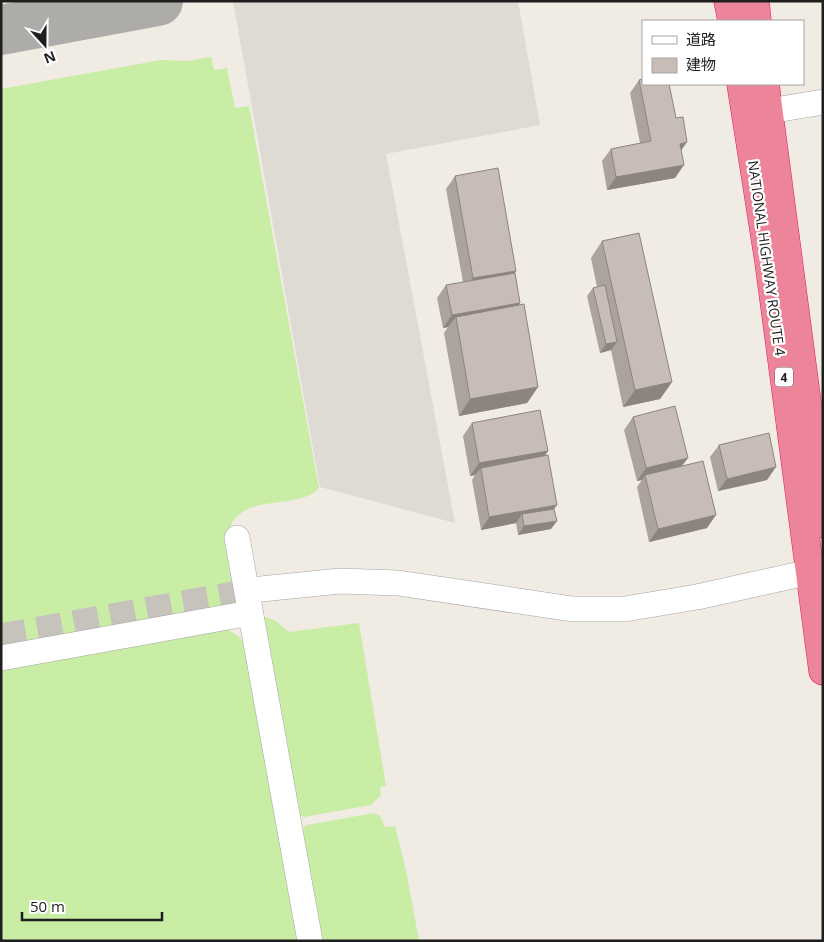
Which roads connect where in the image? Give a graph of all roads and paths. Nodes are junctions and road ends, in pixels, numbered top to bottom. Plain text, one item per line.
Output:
1 (728, 1) edge
2 (755, 1) edge
3 (732, 20) edge
4 (757, 20) edge
5 (741, 85) edge
6 (766, 85) edge
7 (823, 102) edge
8 (769, 111) junction
9 (816, 427) edge
10 (823, 524) edge
11 (237, 538) dead end
12 (810, 572) junction
13 (261, 589) tunnel mouth
14 (250, 613) junction
15 (1, 658) edge
16 (823, 671) edge
17 (310, 941) edge

1 - 3 highway
2 - 4 highway
5 - 12 highway, NATIONAL HIGHWAY ROUTE 4 / 4
6 - 8 highway, NATIONAL HIGHWAY ROUTE 4 / 4
7 - 8 street
8 - 9 highway, NATIONAL HIGHWAY ROUTE 4 / 4
9 - 10 highway, NATIONAL HIGHWAY ROUTE 4 / 4
11 - 14 street
12 - 13 street
12 - 16 highway, NATIONAL HIGHWAY ROUTE 4 / 4
14 - 15 street
14 - 17 street

